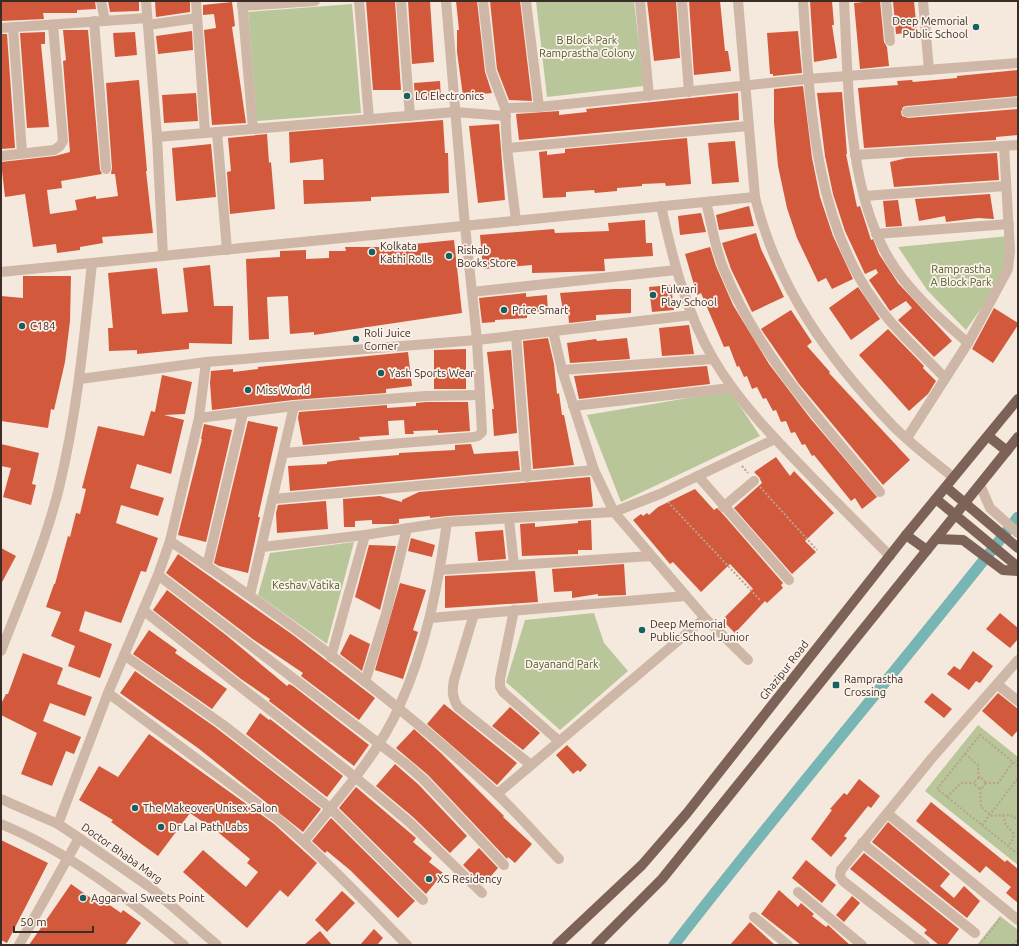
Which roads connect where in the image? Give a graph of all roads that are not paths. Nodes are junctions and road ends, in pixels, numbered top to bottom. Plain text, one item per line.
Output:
1 (101, 1) edge
2 (146, 1) edge
3 (196, 1) edge
4 (315, 1) edge
5 (360, 1) edge
6 (400, 1) edge
7 (446, 1) edge
8 (483, 1) edge
9 (526, 1) edge
10 (640, 1) edge
11 (682, 1) edge
12 (738, 1) edge
13 (803, 1) edge
14 (844, 1) edge
15 (886, 1) edge
16 (923, 1) edge
17 (242, 4) edge
18 (198, 18) junction
19 (100, 21) junction
20 (148, 21) junction
21 (53, 25) junction
22 (13, 27) junction
23 (1, 28) edge
24 (890, 41) dead end
25 (1018, 63) edge
26 (929, 70) junction
27 (849, 77) junction
28 (808, 79) junction
29 (746, 86) junction
30 (689, 92) junction
31 (649, 96) junction
32 (1018, 102) edge
33 (539, 107) junction
34 (455, 112) junction
35 (505, 112) junction
36 (907, 112) dead end
37 (410, 116) junction
38 (369, 119) junction
39 (748, 126) junction
40 (252, 129) junction
41 (216, 132) junction
42 (205, 133) junction
43 (157, 137) junction
44 (1018, 145) edge
45 (1004, 146) junction
46 (507, 148) junction
47 (22, 153) junction
48 (855, 155) junction
49 (1, 156) edge
50 (106, 169) dead end
51 (1006, 186) junction
52 (864, 196) junction
53 (755, 197) junction
54 (706, 202) junction
55 (661, 206) junction
56 (516, 221) junction
57 (1009, 224) junction
58 (465, 226) junction
59 (876, 234) junction
60 (227, 250) junction
61 (163, 256) junction
62 (92, 263) junction
63 (676, 270) junction
64 (1, 272) edge
65 (472, 292) junction
66 (692, 315) junction
67 (553, 331) junction
68 (516, 335) junction
69 (477, 340) junction
70 (968, 343) junction
71 (713, 359) junction
72 (206, 362) junction
73 (562, 370) junction
74 (945, 378) junction
75 (80, 379) junction
76 (731, 388) junction
77 (480, 395) junction
78 (1018, 399) edge
79 (294, 406) junction
80 (573, 406) junction
81 (243, 413) junction
82 (199, 418) junction
83 (988, 436) junction
84 (1018, 437) edge
85 (907, 438) junction
86 (775, 439) junction
87 (1007, 451) junction
88 (284, 453) junction
89 (594, 470) junction
90 (698, 476) junction
91 (527, 477) junction
92 (954, 477) junction
93 (754, 481) road end
94 (980, 485) junction
95 (946, 487) junction
96 (880, 492) dead end
97 (273, 499) junction
98 (936, 499) junction
99 (965, 503) junction
100 (724, 507) junction
101 (614, 512) junction
102 (954, 515) junction
103 (509, 519) junction
104 (447, 522) junction
105 (407, 528) junction
106 (972, 530) junction
107 (1018, 533) edge
108 (365, 535) junction
109 (906, 535) junction
110 (936, 539) junction
111 (170, 541) junction
112 (262, 547) junction
113 (1018, 548) edge
114 (927, 550) junction
115 (651, 556) junction
116 (890, 556) junction
117 (514, 565) junction
118 (208, 566) junction
119 (1016, 567) edge
120 (440, 570) junction
121 (158, 575) junction
122 (789, 580) dead end
123 (250, 595) junction
124 (685, 596) junction
125 (143, 610) junction
126 (514, 610) junction
127 (474, 614) junction
128 (430, 618) junction
129 (705, 618) junction
130 (1, 651) edge
131 (124, 655) junction
132 (332, 657) junction
133 (748, 660) dead end
134 (1018, 660) edge
135 (365, 682) junction
136 (998, 685) junction
137 (108, 693) junction
138 (1018, 701) edge
139 (399, 708) junction
140 (559, 741) junction
141 (378, 744) junction
142 (531, 765) junction
143 (355, 777) junction
144 (497, 794) junction
145 (1, 798) edge
146 (330, 808) junction
147 (888, 814) junction
148 (1, 824) edge
149 (58, 824) junction
150 (80, 838) junction
151 (304, 841) junction
152 (862, 843) junction
153 (68, 859) junction
154 (559, 859) dead end
155 (504, 865) dead end
156 (798, 892) dead end
157 (482, 893) dead end
158 (423, 900) dead end
159 (754, 917) dead end
160 (1018, 920) edge
161 (975, 933) dead end
162 (19, 945) edge
163 (184, 945) edge
164 (218, 945) edge
165 (407, 945) edge
166 (557, 945) edge
167 (596, 945) edge
168 (788, 945) edge
169 (862, 945) edge
170 (925, 945) edge

1 - 19 street
2 - 20 street
3 - 18 street
4 - 17 street
5 - 38 street
6 - 37 street
7 - 34 street
8 - 35 street
9 - 33 street
10 - 31 street
11 - 30 street
12 - 29 street
13 - 28 street
14 - 27 street
15 - 24 street
16 - 26 street
17 - 40 street
18 - 20 street
18 - 42 street
19 - 20 street
19 - 21 street
19 - 50 street
20 - 43 street
21 - 22 street
21 - 47 street
22 - 23 street
22 - 47 street
25 - 26 street
26 - 27 street
27 - 28 street
27 - 48 street
28 - 29 street
28 - 74 street
29 - 30 street
29 - 39 street
30 - 31 street
31 - 33 street
32 - 36 street
33 - 35 street
34 - 35 street
34 - 37 street
34 - 58 street
35 - 46 street
37 - 38 street
38 - 40 street
39 - 46 street
39 - 53 street
40 - 41 street
41 - 42 street
41 - 60 street
42 - 43 street
43 - 61 street
44 - 45 street
45 - 48 street
45 - 51 street
46 - 56 street
47 - 49 street
48 - 52 street
51 - 52 street
51 - 57 street
52 - 59 street
53 - 54 street
53 - 85 street
54 - 55 street
54 - 96 street
55 - 56 street
55 - 63 street
56 - 58 street
57 - 59 street
57 - 70 street
58 - 60 street
58 - 65 street
59 - 70 street
60 - 61 street
61 - 62 street
62 - 64 street
62 - 75 street
63 - 65 street
63 - 66 street
65 - 69 street
66 - 67 street
66 - 71 street
67 - 68 street
67 - 73 street
68 - 69 street
68 - 91 street
69 - 72 street
69 - 77 street
70 - 74 street
71 - 73 street
71 - 76 street
72 - 75 street
72 - 82 street
73 - 80 street
74 - 85 street
75 - 130 street
76 - 80 street
76 - 86 street
77 - 79 street
77 - 88 street
78 - 83 main road, Ghazipur Road
79 - 81 street
79 - 88 street
80 - 89 street
81 - 82 street
81 - 118 street
82 - 111 street
83 - 87 main road
83 - 92 main road, Ghazipur Road
84 - 87 main road
85 - 92 street
86 - 90 street
86 - 116 street
87 - 94 main road
88 - 97 street
89 - 91 street
89 - 101 street
90 - 100 street
90 - 101 street
91 - 97 street
92 - 95 main road, Ghazipur Road
93 - 100 street
94 - 99 main road
94 - 107 street
95 - 98 main road, Ghazipur Road
95 - 99 main road
97 - 112 street
98 - 102 main road
98 - 109 main road, Ghazipur Road
99 - 102 main road
99 - 113 main road
100 - 122 street
101 - 103 street
101 - 115 street
102 - 106 main road
102 - 110 main road
103 - 104 street
103 - 117 street
104 - 105 street
104 - 120 street
105 - 108 street
105 - 135 street
106 - 110 main road
106 - 119 main road
108 - 112 street
108 - 132 street
109 - 114 main road
109 - 116 main road, Ghazipur Road
110 - 114 main road
110 - 119 main road
111 - 118 street
111 - 121 street
112 - 123 street
114 - 167 main road
115 - 117 street
115 - 124 street
116 - 166 main road, Ghazipur Road
117 - 120 street
118 - 123 street
120 - 128 street
121 - 125 street
121 - 141 street
123 - 132 street
124 - 126 street
124 - 129 street
125 - 131 street
125 - 143 street
126 - 127 street
126 - 140 street
127 - 128 street
127 - 142 street
128 - 139 street
129 - 133 street
129 - 140 street
131 - 137 street
131 - 146 street
132 - 135 street
134 - 136 street
135 - 139 street
136 - 138 street
136 - 147 street
137 - 149 street
137 - 151 street
139 - 141 street
139 - 144 street
140 - 142 street
141 - 143 street
141 - 155 street
142 - 144 street
143 - 146 street
143 - 157 street
144 - 154 street
145 - 149 street, Doctor Bhaba Marg
146 - 151 street
146 - 158 street
147 - 152 street
147 - 160 street
148 - 153 street
149 - 150 street, Doctor Bhaba Marg
150 - 153 street
150 - 164 street, Doctor Bhaba Marg
151 - 165 street
152 - 161 street
152 - 170 street
153 - 162 street
153 - 163 street
156 - 169 street
159 - 168 street

